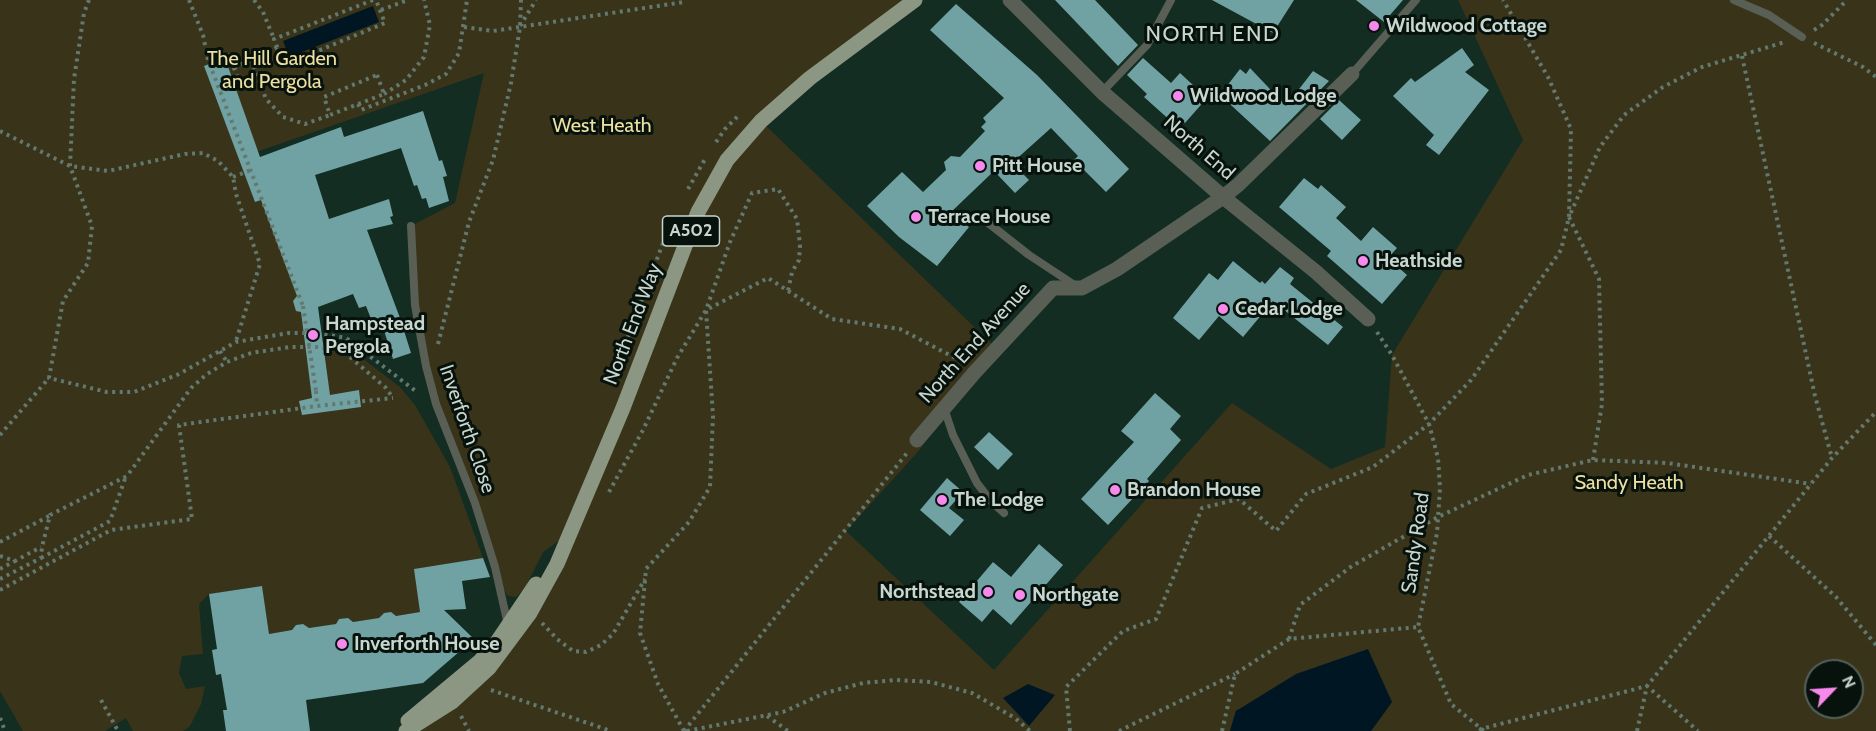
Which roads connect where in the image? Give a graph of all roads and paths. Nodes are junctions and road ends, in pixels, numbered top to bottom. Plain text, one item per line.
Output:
1 (89, 0) edge
2 (189, 0) edge
3 (254, 0) edge
4 (374, 0) edge
5 (408, 0) edge
6 (424, 0) edge
7 (467, 0) edge
8 (521, 0) edge
9 (536, 0) edge
10 (685, 0) edge
11 (915, 0) edge
12 (1010, 0) edge
13 (1171, 0) edge
14 (1416, 0) edge
15 (1503, 0) edge
16 (1734, 0) edge
17 (1846, 0) edge
18 (381, 10) junction
19 (464, 27) junction
20 (520, 27) junction
21 (1802, 37) junction
22 (274, 39) junction
23 (277, 47) junction
24 (1742, 56) junction
25 (251, 59) junction
26 (208, 60) junction
27 (234, 68) junction
28 (1352, 74) joint
29 (1876, 77) edge
30 (221, 92) junction
31 (1102, 92) junction
32 (384, 94) junction
33 (358, 104) junction
34 (330, 115) junction
35 (0, 130) edge
36 (70, 166) junction
37 (251, 170) junction
38 (233, 177) junction
39 (1223, 197) junction
40 (978, 215) dead end
41 (1569, 217) junction
42 (411, 226) dead end
43 (1079, 288) junction
44 (788, 291) junction
45 (706, 310) junction
46 (1368, 319) joint
47 (236, 342) junction
48 (220, 351) junction
49 (227, 362) junction
50 (969, 365) dead end
51 (426, 366) junction
52 (49, 378) junction
53 (436, 404) junction
54 (317, 405) junction
55 (944, 408) junction
56 (1876, 412) edge
57 (1429, 424) junction
58 (0, 435) edge
59 (917, 440) joint
60 (1832, 458) junction
61 (1593, 460) junction
62 (127, 476) junction
63 (1811, 484) junction
64 (609, 492) dead end
65 (1004, 513) dead end
66 (50, 515) junction
67 (1438, 517) junction
68 (1769, 536) junction
69 (0, 542) edge
70 (42, 547) junction
71 (0, 556) edge
72 (41, 558) junction
73 (15, 561) junction
74 (0, 569) edge
75 (0, 579) edge
76 (645, 579) junction
77 (0, 590) edge
78 (538, 618) dead end
79 (1418, 627) junction
80 (510, 632) junction
81 (1289, 639) junction
82 (1876, 645) edge
83 (1235, 674) junction
84 (491, 682) dead end
85 (1647, 686) junction
86 (101, 700) dead end
87 (766, 716) junction
88 (0, 718) edge
89 (1482, 730) edge
90 (5, 731) edge
91 (118, 731) edge
92 (398, 731) edge
93 (406, 731) edge
94 (610, 731) edge
95 (685, 731) edge
96 (788, 731) edge
97 (1030, 731) edge
98 (1070, 731) edge
99 (1119, 731) edge
100 (1222, 731) edge
101 (1637, 731) edge
102 (1698, 731) edge

1 - 36 path
2 - 26 path
3 - 22 path
4 - 18 path
4 - 22 path
5 - 18 path
6 - 32 path
7 - 19 path
8 - 20 path
9 - 20 path
10 - 20 path
11 - 80 main road, North End Way / A502
12 - 31 street, North End
13 - 31 lane
14 - 28 lane
15 - 41 path
16 - 21 lane
17 - 21 path
18 - 23 path
19 - 20 path
19 - 33 path
20 - 51 path
21 - 24 path
21 - 29 path
22 - 23 path
23 - 25 path
24 - 41 path
24 - 60 path
25 - 27 path
25 - 34 path
26 - 27 path
26 - 30 path
27 - 30 path
28 - 39 street, North End Avenue
30 - 37 path
31 - 39 street, North End
32 - 33 path
32 - 34 path
33 - 34 path
35 - 36 path
36 - 38 path
36 - 52 path
37 - 38 path
37 - 54 path, bridge
38 - 47 path
39 - 43 street, North End Avenue
39 - 46 street, North End
40 - 43 lane
41 - 57 path
41 - 61 path
42 - 51 lane, Inverforth Close
43 - 55 street, North End Avenue
44 - 45 path
44 - 45 path
44 - 50 path
45 - 64 path
45 - 76 path
46 - 57 path, Sandy Road
47 - 48 path
47 - 53 path
48 - 49 path
48 - 52 path
49 - 54 path
49 - 62 path
51 - 53 lane, Inverforth Close
52 - 58 path
53 - 80 lane, Inverforth Close
54 - 77 path
55 - 59 street, North End Avenue
55 - 65 lane
56 - 60 path
57 - 67 path, Sandy Road
57 - 98 path
59 - 95 path
60 - 63 path
61 - 63 path
61 - 67 path
62 - 66 path
62 - 72 path
63 - 68 path
66 - 69 path
66 - 70 path
67 - 79 path, Sandy Road
67 - 81 path
68 - 82 path
68 - 85 path
70 - 72 path
70 - 73 path
71 - 73 path
72 - 75 path
73 - 74 path
76 - 78 path
76 - 95 path
79 - 81 path
79 - 89 path
80 - 92 main road, North End Way / A502
80 - 93 main road, North End Way / A502
81 - 83 path
83 - 99 path
83 - 100 path
84 - 94 path
85 - 89 path
85 - 101 path
85 - 102 path
86 - 91 path
87 - 95 path
87 - 96 path
87 - 97 path
88 - 90 path

